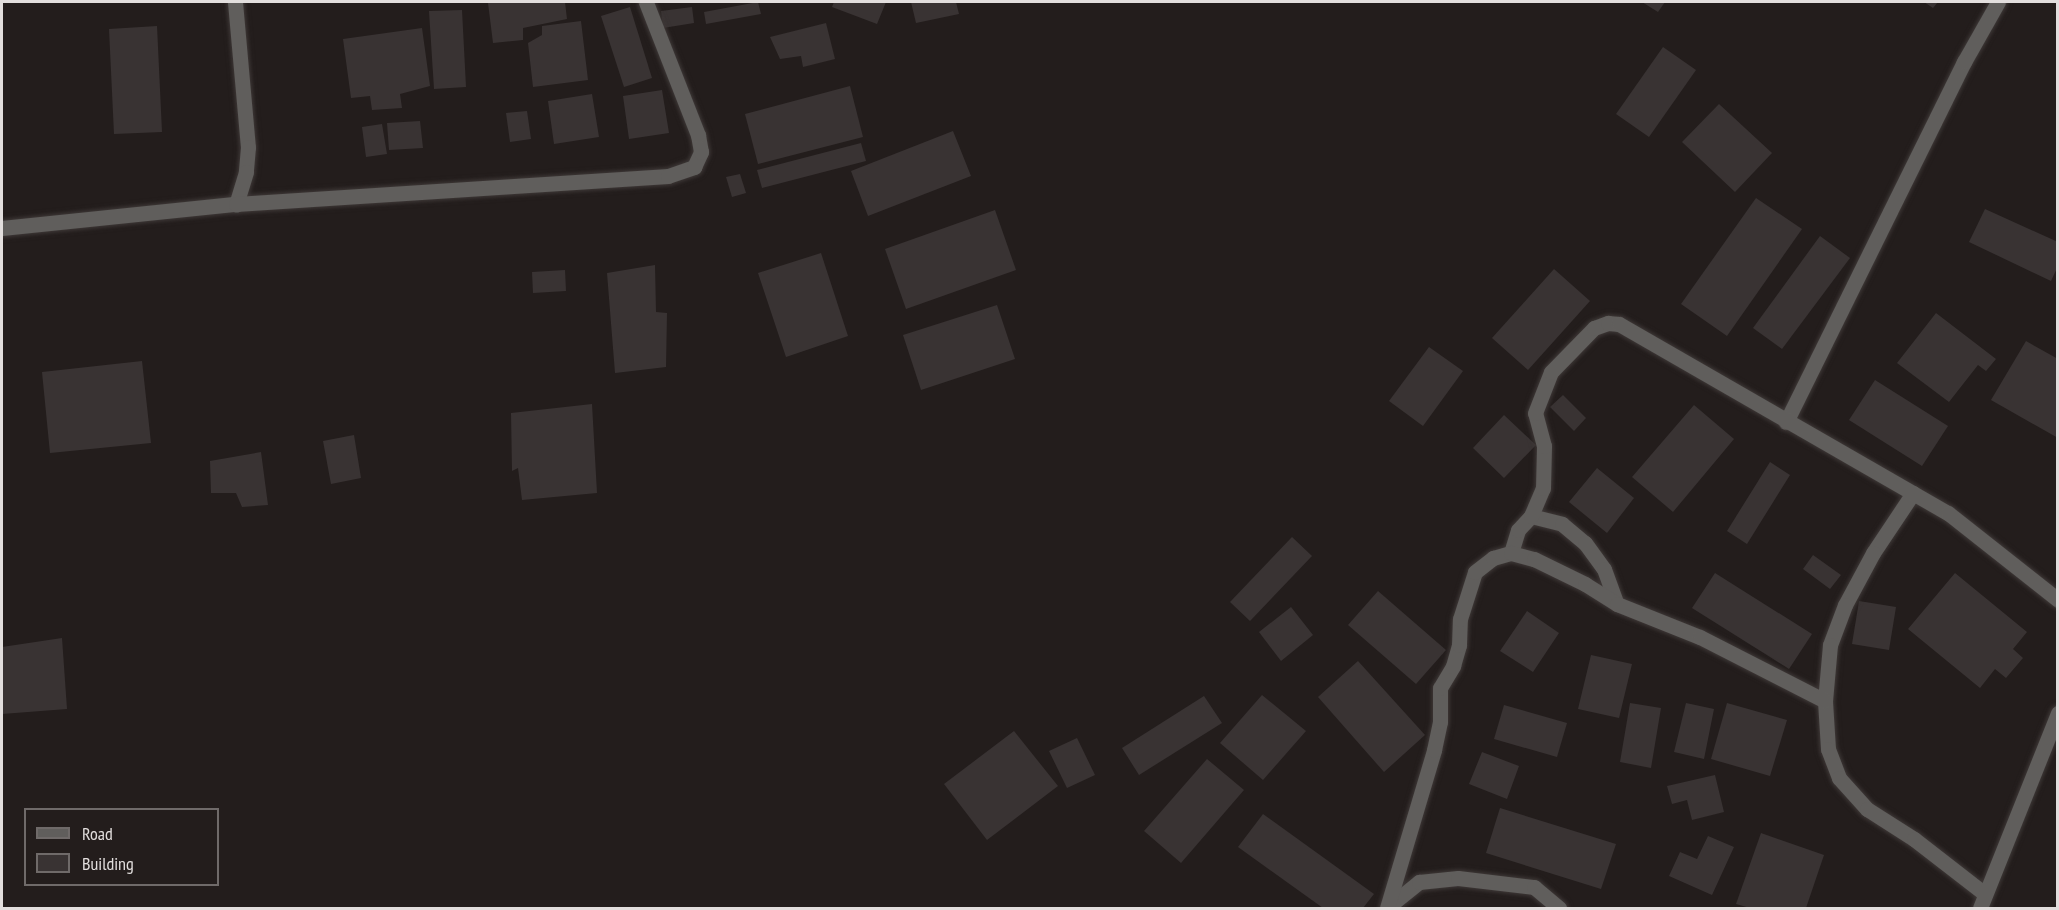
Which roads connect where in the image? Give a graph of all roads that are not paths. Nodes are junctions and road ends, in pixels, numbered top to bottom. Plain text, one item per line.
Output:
1 (235, 2) edge
2 (646, 2) edge
3 (1998, 2) edge
4 (236, 204) junction
5 (2, 228) edge
6 (1786, 422) junction
7 (1913, 493) junction
8 (1531, 516) junction
9 (1511, 553) junction
10 (2058, 600) edge
11 (1617, 604) junction
12 (1825, 700) junction
13 (2058, 713) edge
14 (1982, 901) edge
15 (1388, 908) edge
16 (1559, 909) edge

1 - 4 street
2 - 4 street
3 - 6 street
4 - 5 street
6 - 7 street
6 - 8 street
7 - 10 street
7 - 12 street
8 - 9 street
8 - 11 street
9 - 11 street
9 - 15 street
11 - 12 street
12 - 14 street
13 - 14 street
15 - 16 street

